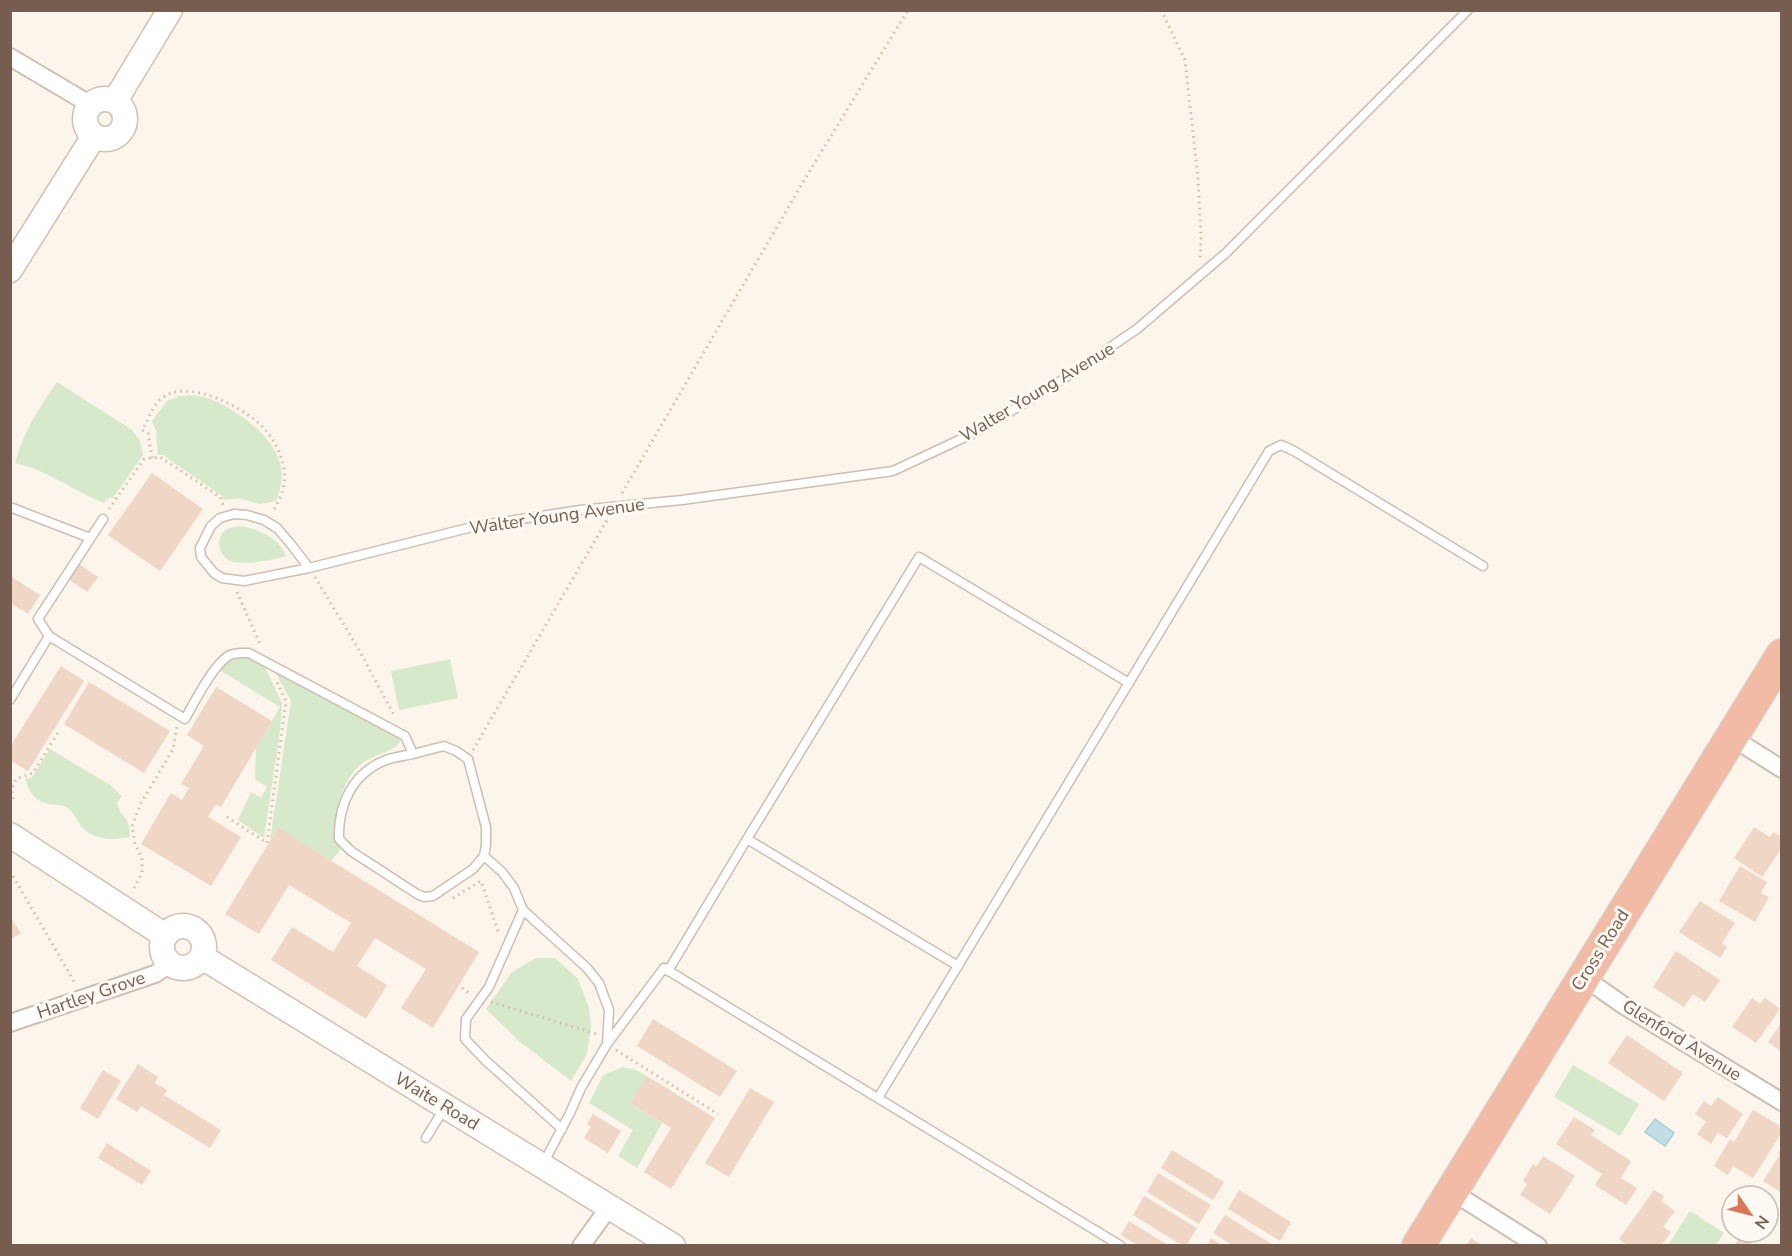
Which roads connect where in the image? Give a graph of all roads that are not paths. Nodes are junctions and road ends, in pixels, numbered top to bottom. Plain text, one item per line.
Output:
1 (170, 10) edge
2 (1468, 10) edge
3 (10, 57) edge
4 (115, 101) junction
5 (91, 105) junction
6 (94, 136) junction
7 (10, 270) edge
8 (10, 507) edge
9 (103, 519) road end
10 (90, 538) junction
11 (1483, 567) dead end
12 (309, 568) junction
13 (49, 636) junction
14 (1782, 655) edge
15 (1128, 683) junction
16 (10, 700) edge
17 (1731, 737) junction
18 (413, 754) junction
19 (1782, 770) edge
20 (10, 835) edge
21 (747, 839) junction
22 (484, 856) junction
23 (523, 910) junction
24 (164, 935) junction
25 (202, 957) junction
26 (170, 964) junction
27 (958, 966) junction
28 (668, 971) junction
29 (1583, 977) junction
30 (10, 1023) edge
31 (607, 1041) junction
32 (878, 1098) junction
33 (1782, 1102) edge
34 (446, 1106) junction
35 (562, 1129) junction
36 (426, 1138) dead end
37 (542, 1165) junction
38 (1451, 1191) junction
39 (610, 1206) junction
40 (581, 1245) edge
41 (673, 1245) edge
42 (1121, 1245) edge
43 (1418, 1245) edge
44 (1538, 1245) edge

1 - 4 street
2 - 12 lane, Walter Young Avenue
3 - 5 street
4 - 5 street
4 - 6 street
5 - 6 street
6 - 7 street
8 - 10 lane
9 - 10 lane
10 - 13 lane
11 - 15 lane
12 - 12 lane, Walter Young Avenue
13 - 16 lane
13 - 18 lane
14 - 17 highway, Cross Road
15 - 21 lane
15 - 27 lane
17 - 19 street
17 - 29 highway, Cross Road
18 - 22 lane
18 - 22 lane
20 - 24 street
21 - 27 lane
21 - 28 lane
22 - 23 lane
23 - 31 lane
23 - 35 lane
24 - 25 street
24 - 26 street
25 - 26 street
25 - 34 street, Waite Road
26 - 30 street, Hartley Grove
27 - 32 lane
28 - 31 lane
28 - 32 lane
29 - 33 street, Glenford Avenue
29 - 38 highway, Cross Road
31 - 35 lane
32 - 42 lane
34 - 36 lane
34 - 37 street, Waite Road
35 - 37 lane
37 - 39 street, Waite Road
38 - 43 highway, Cross Road
38 - 44 street
39 - 40 street
39 - 41 street, Waite Road

